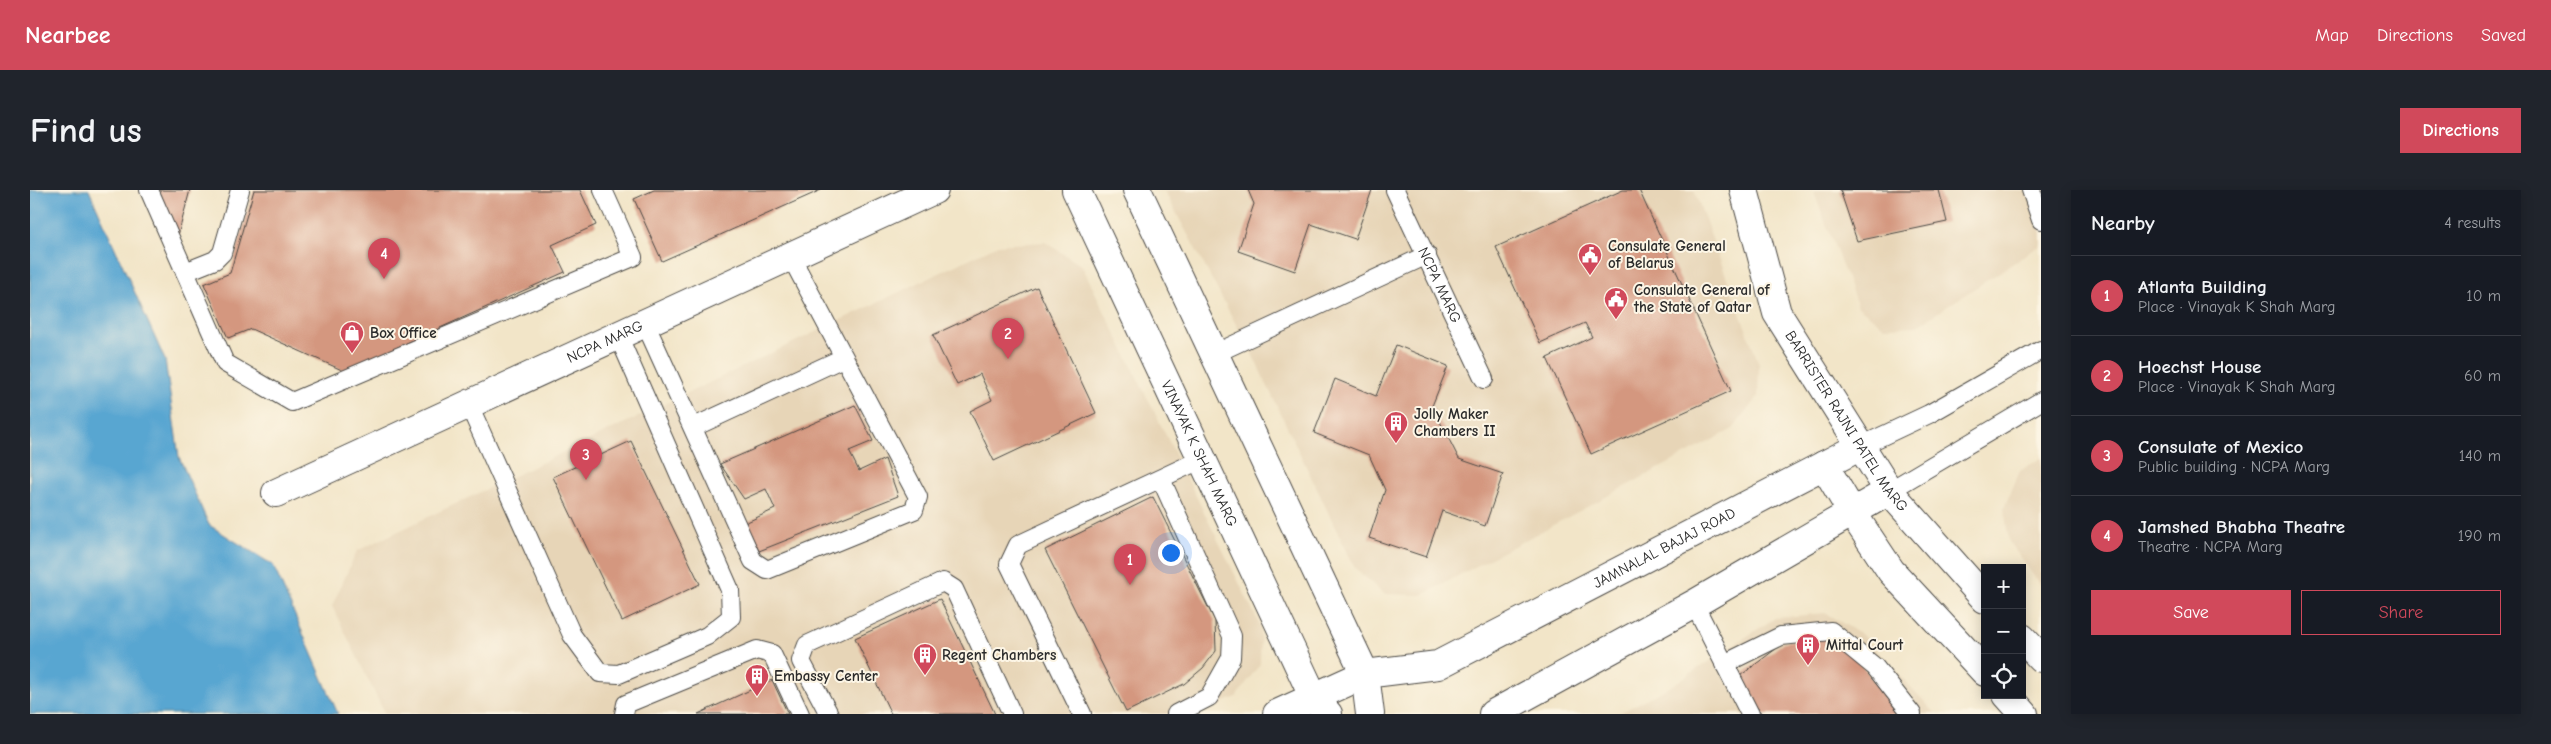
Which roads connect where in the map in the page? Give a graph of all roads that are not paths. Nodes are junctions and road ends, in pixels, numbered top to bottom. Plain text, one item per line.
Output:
1 (148, 190) edge
2 (240, 190) edge
3 (603, 190) edge
4 (934, 190) edge
5 (1076, 190) edge
6 (1137, 190) edge
7 (1395, 190) edge
8 (1744, 190) edge
9 (2031, 190) edge
10 (2041, 220) edge
11 (1427, 254) junction
12 (790, 257) junction
13 (185, 272) junction
14 (645, 323) junction
15 (618, 336) junction
16 (2041, 350) edge
17 (1214, 354) junction
18 (843, 358) junction
19 (1484, 379) dead end
20 (2041, 401) edge
21 (469, 405) junction
22 (694, 428) junction
23 (1861, 446) junction
24 (1202, 459) junction
25 (1824, 464) junction
26 (1161, 479) junction
27 (1889, 492) junction
28 (276, 494) dead end
29 (1853, 514) junction
30 (1981, 595) edge
31 (1694, 604) junction
32 (2026, 642) edge
33 (2041, 658) edge
34 (1724, 664) junction
35 (1981, 668) edge
36 (1365, 674) junction
37 (2011, 699) edge
38 (1321, 706) edge
39 (834, 709) edge
40 (624, 714) edge
41 (800, 714) edge
42 (1012, 714) edge
43 (1082, 714) edge
44 (1176, 714) edge
45 (1277, 714) edge
46 (1370, 714) edge
47 (1493, 714) edge
48 (1750, 714) edge
49 (1912, 714) edge
50 (2024, 714) edge

1 - 13 lane
2 - 13 lane
3 - 13 lane
4 - 12 street, NCPA MARG
5 - 24 street, VINAYAK K SHAH MARG
6 - 17 street
7 - 11 lane, NCPA MARG
8 - 23 street, BARRISTER RAJNI PATEL MARG
9 - 10 lane
11 - 17 lane
11 - 19 lane, NCPA MARG
12 - 14 street, NCPA MARG
12 - 18 lane
14 - 15 street, NCPA MARG
14 - 22 lane
15 - 21 street, NCPA MARG
15 - 21 lane
16 - 23 lane, JAMNALAL BAJAJ ROAD
17 - 36 street
18 - 22 lane
18 - 22 lane
20 - 27 lane
21 - 28 street, NCPA MARG
23 - 25 street, JAMNALAL BAJAJ ROAD
23 - 27 street, BARRISTER RAJNI PATEL MARG
24 - 26 lane
24 - 38 street, VINAYAK K SHAH MARG
25 - 29 street
25 - 36 street, JAMNALAL BAJAJ ROAD
26 - 43 lane
26 - 44 lane
27 - 29 street
27 - 30 street, BARRISTER RAJNI PATEL MARG
29 - 31 street
29 - 35 street
31 - 34 lane
31 - 47 street
32 - 33 street
34 - 48 lane
34 - 49 lane
36 - 38 street, JAMNALAL BAJAJ ROAD
36 - 46 street
37 - 50 street
38 - 45 street, JAMNALAL BAJAJ ROAD
39 - 42 lane
40 - 41 lane

